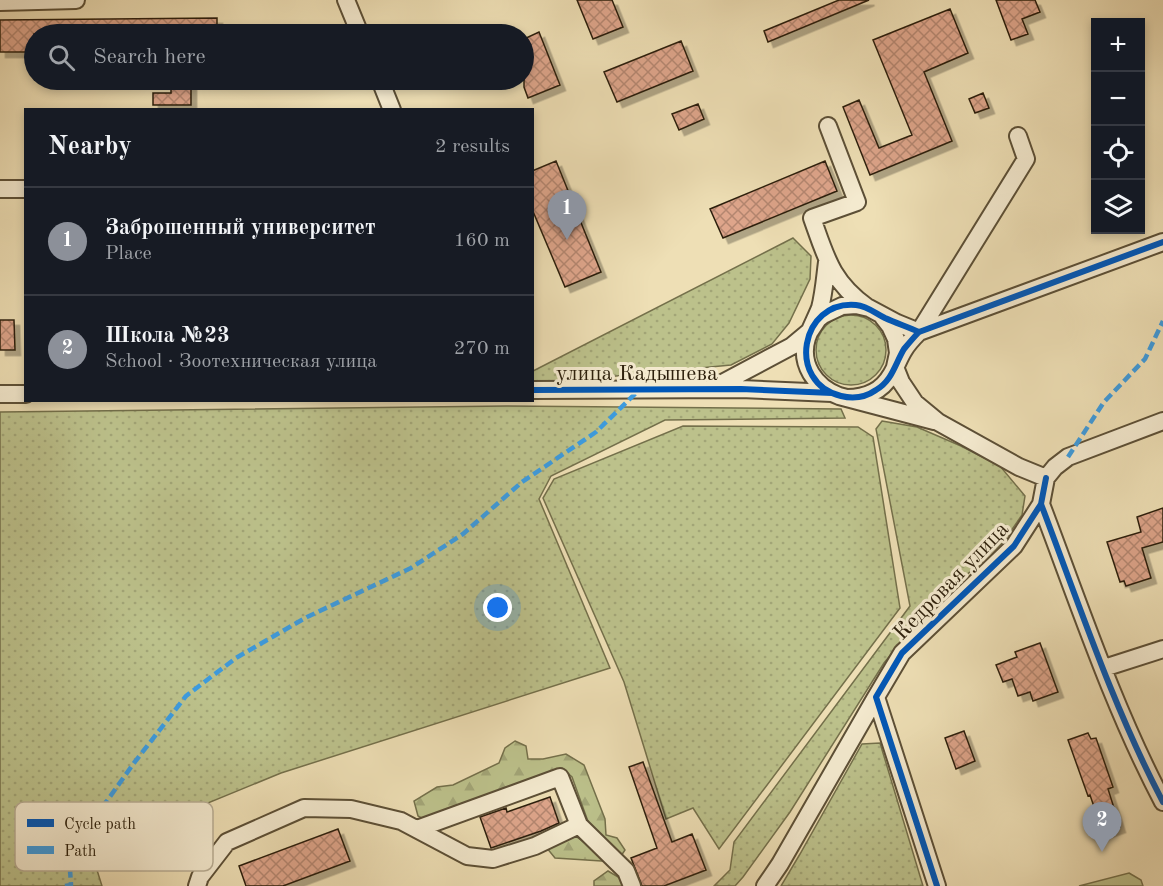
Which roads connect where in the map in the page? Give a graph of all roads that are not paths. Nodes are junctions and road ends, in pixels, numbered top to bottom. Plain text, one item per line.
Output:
1 (76, 0) edge
2 (346, 0) edge
3 (0, 2) edge
4 (356, 24) edge
5 (384, 90) edge
6 (391, 108) edge
7 (828, 126) dead end
8 (1018, 136) dead end
9 (0, 189) edge
10 (24, 189) edge
11 (1163, 242) edge
12 (827, 262) junction
13 (875, 312) junction
14 (810, 331) junction
15 (919, 332) junction
16 (895, 367) junction
17 (711, 389) junction
18 (534, 390) edge
19 (0, 394) edge
20 (24, 394) edge
21 (839, 395) junction
22 (1163, 421) edge
23 (938, 422) junction
24 (1046, 478) junction
25 (1041, 504) junction
26 (1163, 649) edge
27 (1104, 668) junction
28 (876, 697) junction
29 (1163, 802) edge
30 (579, 825) junction
31 (417, 829) junction
32 (213, 860) edge
33 (205, 871) edge
34 (197, 886) edge
35 (632, 886) edge
36 (765, 886) edge
37 (937, 886) edge

1 - 3 street
2 - 4 street
5 - 6 street
7 - 12 street
8 - 15 street
9 - 10 street
11 - 15 street
12 - 13 street
12 - 14 street
13 - 14 street
13 - 15 street
13 - 16 street
14 - 17 street
14 - 21 street
15 - 16 street
16 - 21 street
16 - 23 street
17 - 18 street, улица Кадышева
17 - 21 street, улица Кадышева
19 - 20 street
21 - 23 street
22 - 24 street
23 - 24 street
24 - 25 street
25 - 27 street
25 - 28 street, Кедровая улица
26 - 27 street
27 - 29 street
28 - 36 street, Кедровая улица
28 - 37 street
30 - 31 street
30 - 31 street
30 - 35 street
31 - 32 street
33 - 34 street

